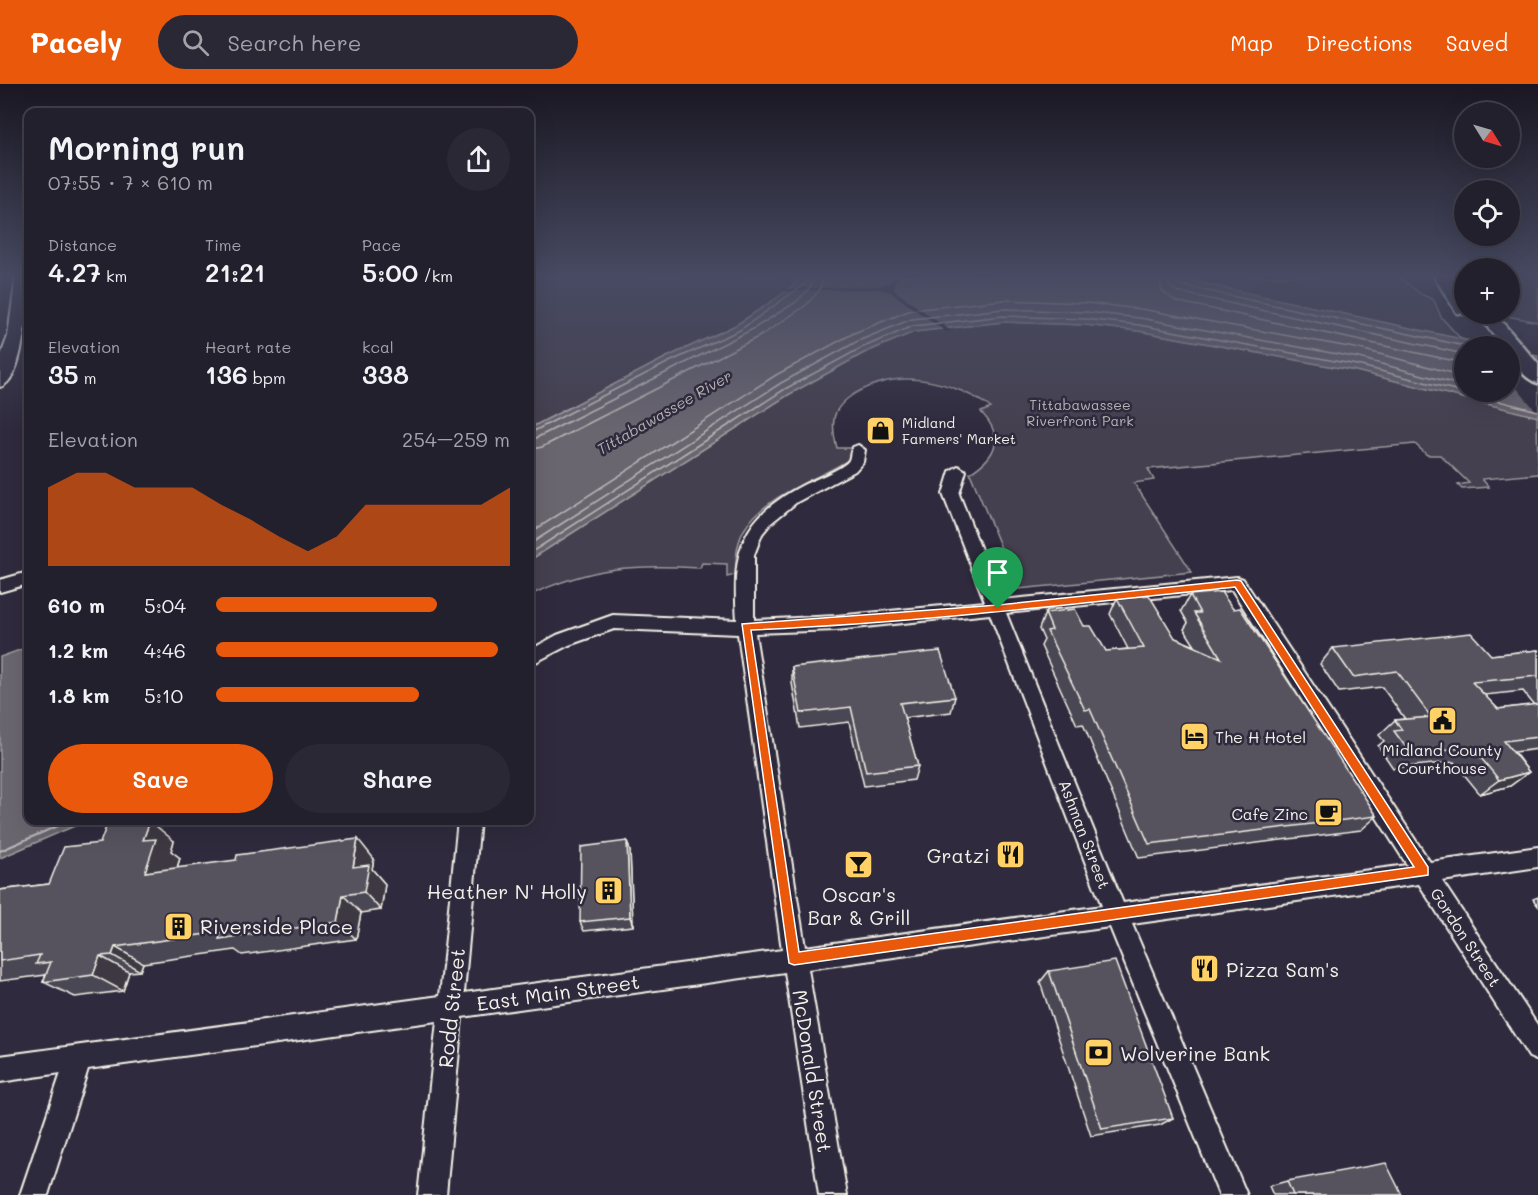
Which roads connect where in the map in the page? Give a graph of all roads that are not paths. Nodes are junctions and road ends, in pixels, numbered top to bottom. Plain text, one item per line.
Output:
1 (18, 328) edge
2 (1498, 328) edge
3 (1538, 376) edge
4 (1520, 378) edge
5 (0, 382) edge
6 (1538, 398) edge
7 (858, 450) dead end
8 (958, 471) dead end
9 (24, 579) edge
10 (0, 586) edge
11 (998, 609) junction
12 (746, 627) junction
13 (534, 656) edge
14 (468, 825) edge
15 (1538, 857) edge
16 (1424, 871) junction
17 (1116, 914) junction
18 (794, 959) junction
19 (450, 1006) junction
20 (1538, 1048) edge
21 (79, 1058) junction
22 (0, 1069) edge
23 (34, 1195) edge
24 (432, 1195) edge
25 (833, 1195) edge
26 (1233, 1195) edge

1 - 5 main road
2 - 3 highway
4 - 6 highway
7 - 12 street, McDonald Street
8 - 11 street, Ashman Street
9 - 10 street
11 - 12 street
11 - 16 street, Gordon Street
11 - 17 street, Ashman Street
12 - 13 street
12 - 18 street, McDonald Street
14 - 19 street, Rodd Street
15 - 16 street, East Main Street
16 - 17 street, East Main Street
16 - 20 street, Gordon Street
17 - 18 street, East Main Street
17 - 26 street, Ashman Street
18 - 19 street, East Main Street
18 - 25 street, McDonald Street
19 - 21 street, East Main Street
19 - 24 street, Rodd Street
21 - 22 street, East Main Street
21 - 23 street

